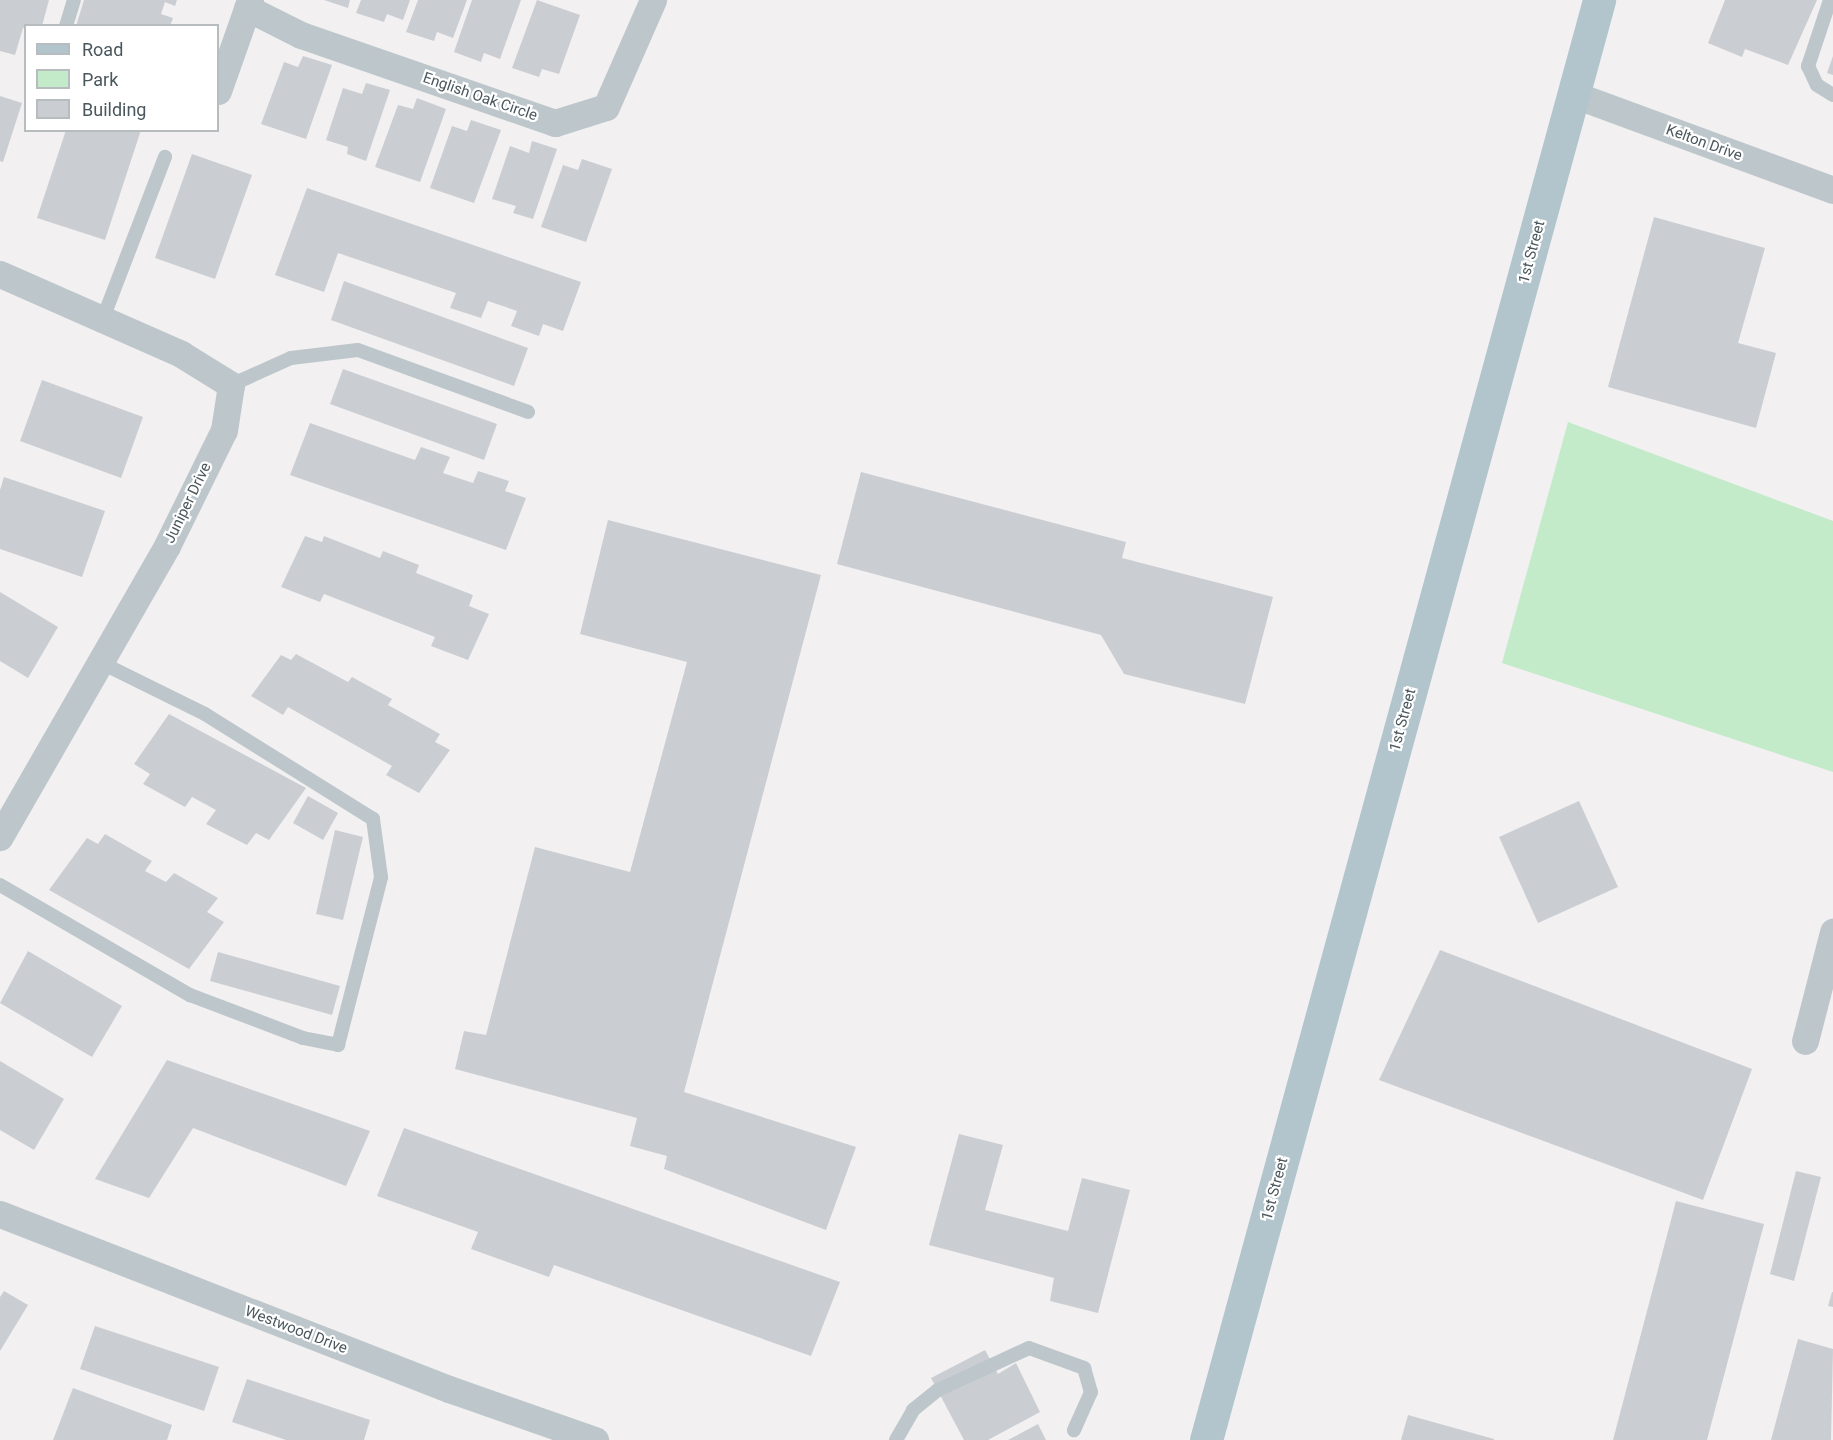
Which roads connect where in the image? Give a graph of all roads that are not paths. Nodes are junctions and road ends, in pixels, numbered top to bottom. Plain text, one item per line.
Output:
1 (74, 0) edge
2 (652, 0) edge
3 (1599, 0) edge
4 (1830, 0) edge
5 (248, 4) edge
6 (67, 24) edge
7 (219, 89) edge
8 (1575, 95) junction
9 (1833, 95) edge
10 (165, 157) dead end
11 (1833, 190) edge
12 (0, 274) edge
13 (102, 321) junction
14 (231, 385) junction
15 (528, 412) dead end
16 (100, 663) junction
17 (0, 837) edge
18 (0, 885) edge
19 (1833, 932) edge
20 (1804, 1041) dead end
21 (0, 1214) edge
22 (1074, 1430) dead end
23 (595, 1440) edge
24 (896, 1440) edge
25 (1206, 1440) edge

1 - 6 lane
2 - 5 street, English Oak Circle
3 - 8 main road, 1st Street
4 - 9 lane
5 - 7 street
8 - 11 street, Kelton Drive
8 - 25 main road, 1st Street
10 - 13 lane
12 - 13 street
13 - 14 street
14 - 15 lane
14 - 16 street, Juniper Drive
16 - 17 street, Juniper Drive
16 - 18 lane
19 - 20 street
21 - 23 street, Westwood Drive
22 - 24 lane

